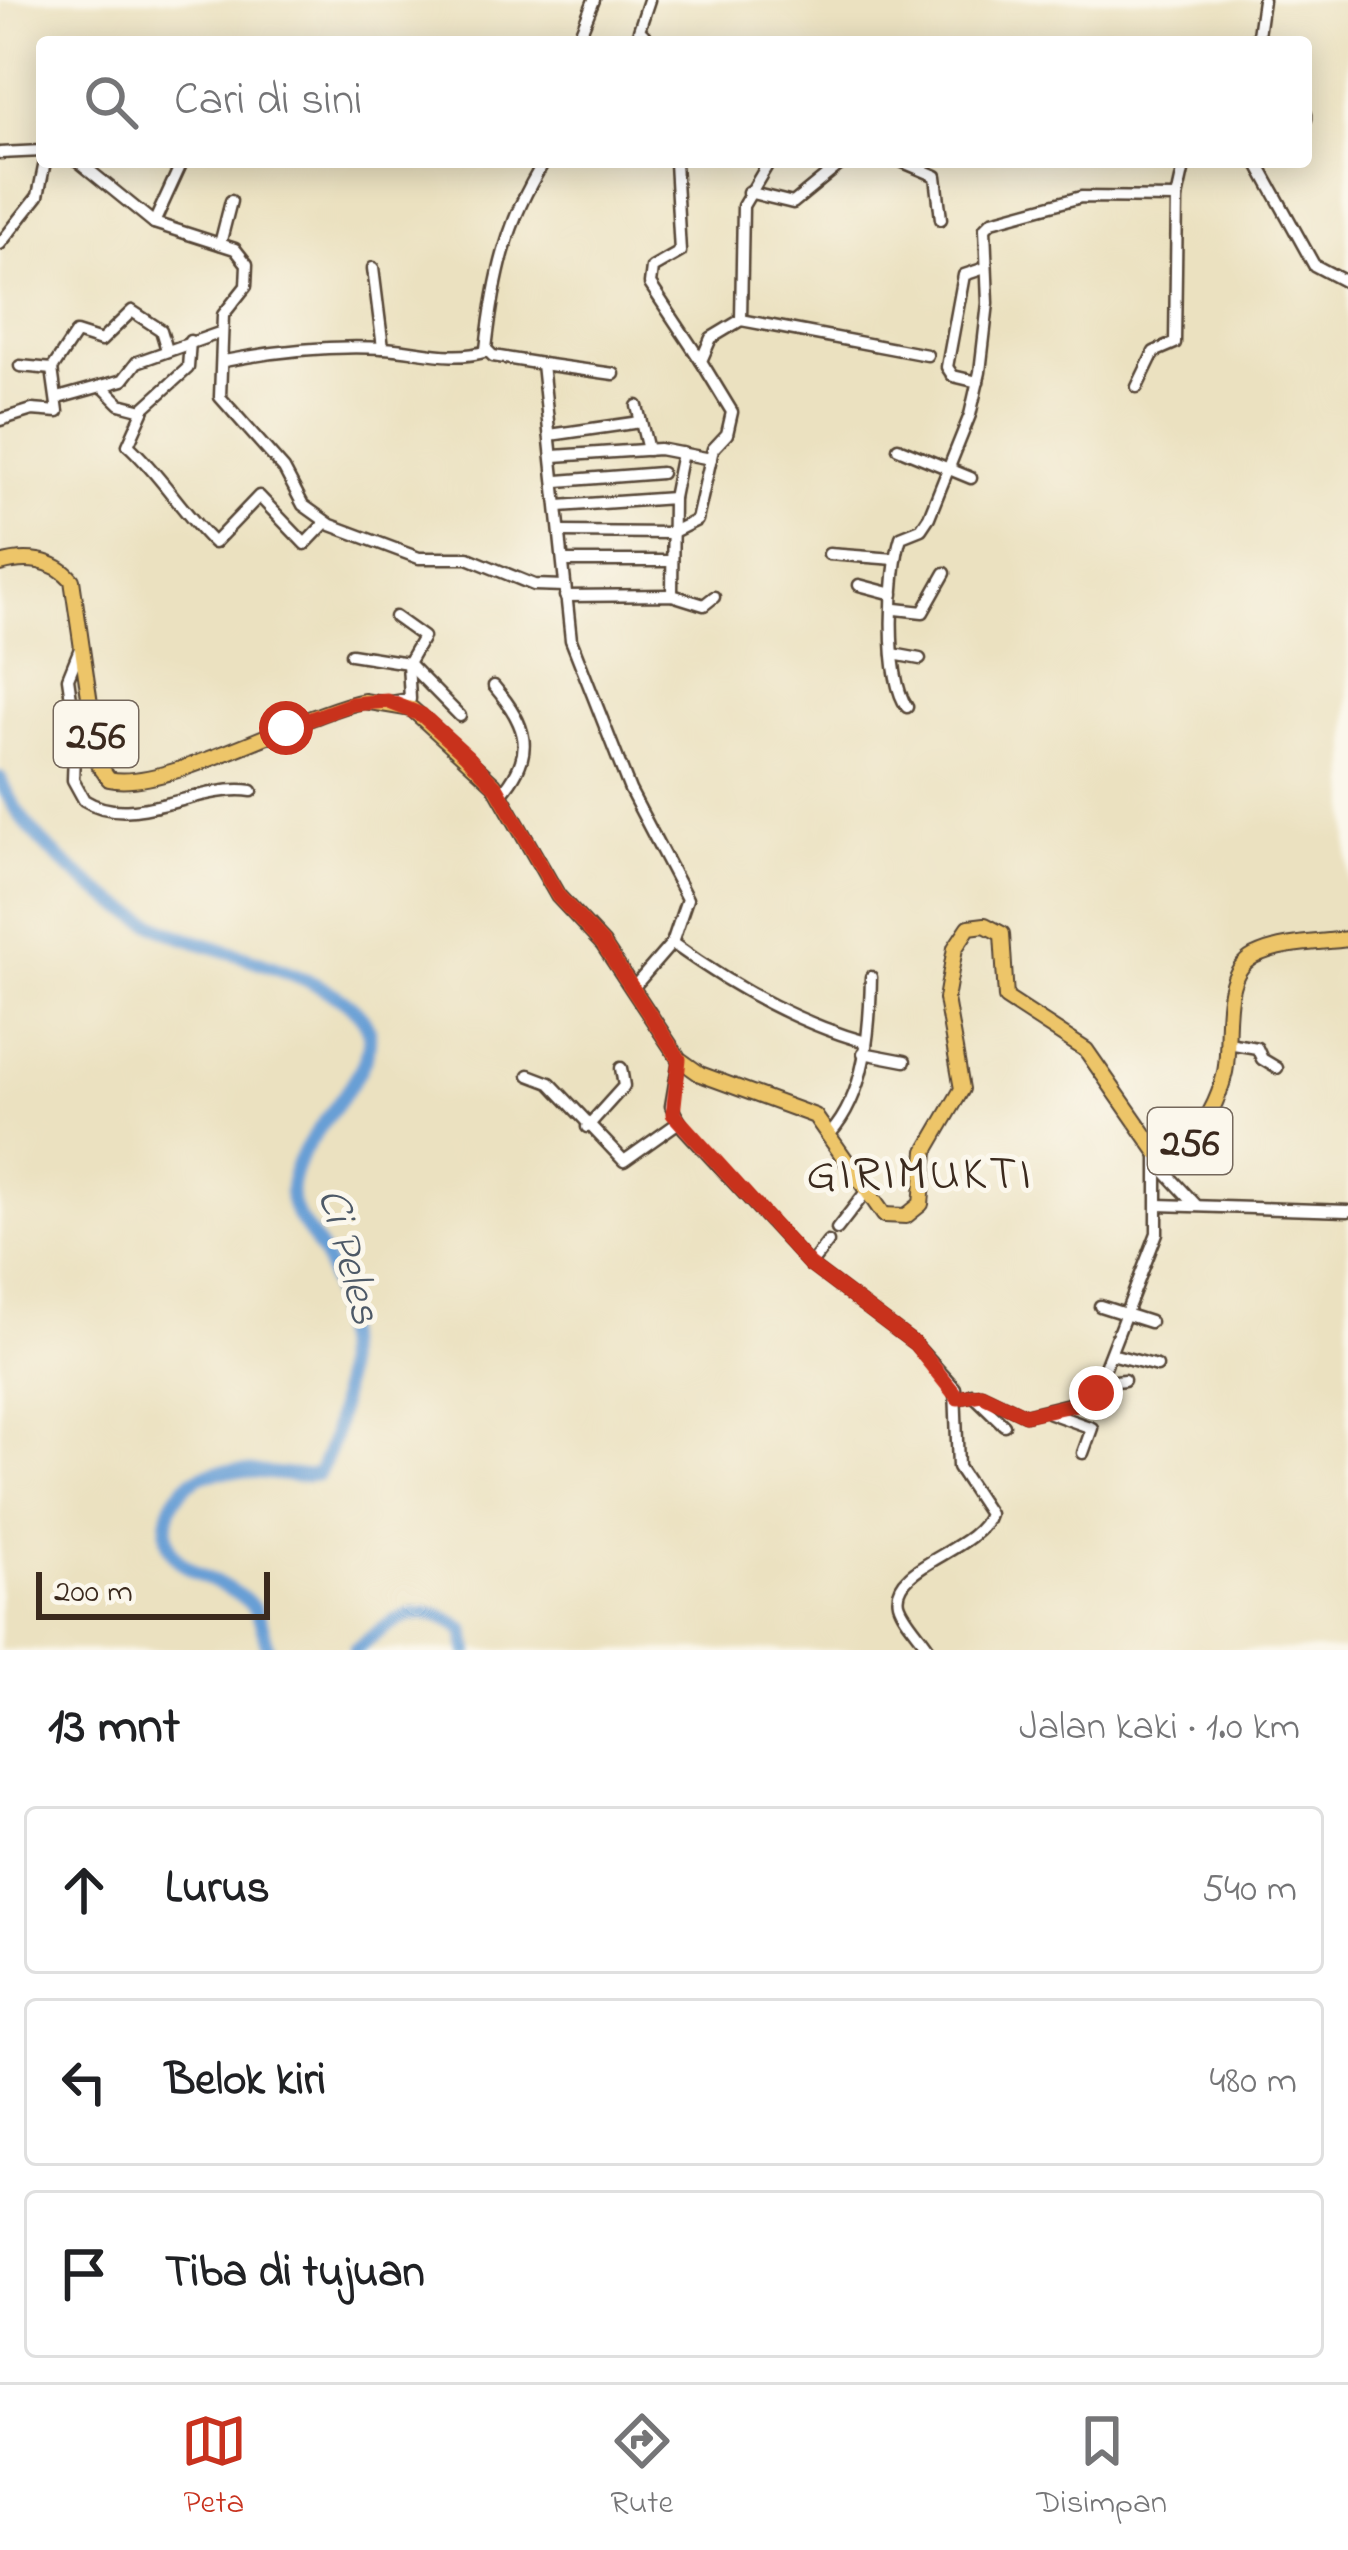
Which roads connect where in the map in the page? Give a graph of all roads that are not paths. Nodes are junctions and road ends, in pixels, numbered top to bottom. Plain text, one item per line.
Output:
1 (594, 0) edge
2 (649, 0) edge
3 (1264, 0) edge
4 (579, 36) edge
5 (645, 36) edge
6 (1258, 36) edge
7 (36, 151) edge
8 (0, 153) edge
9 (44, 168) edge
10 (86, 168) edge
11 (179, 168) edge
12 (540, 168) edge
13 (675, 168) edge
14 (765, 168) edge
15 (836, 168) edge
16 (917, 168) edge
17 (1184, 168) edge
18 (1261, 168) edge
19 (748, 192) junction
20 (1177, 199) junction
21 (231, 201) dead end
22 (940, 218) dead end
23 (154, 224) junction
24 (0, 244) edge
25 (220, 244) junction
26 (373, 268) dead end
27 (985, 268) junction
28 (1348, 283) edge
29 (741, 320) junction
30 (222, 332) junction
31 (190, 341) junction
32 (383, 348) junction
33 (167, 350) junction
34 (487, 351) junction
35 (927, 355) dead end
36 (224, 361) junction
37 (701, 361) junction
38 (542, 364) junction
39 (20, 366) dead end
40 (52, 369) junction
41 (614, 374) dead end
42 (978, 382) junction
43 (102, 386) junction
44 (1137, 388) dead end
45 (58, 398) junction
46 (637, 406) dead end
47 (143, 410) junction
48 (0, 420) edge
49 (640, 422) junction
50 (550, 435) junction
51 (898, 448) dead end
52 (653, 450) junction
53 (682, 454) junction
54 (554, 457) junction
55 (712, 459) junction
56 (950, 468) junction
57 (661, 473) junction
58 (971, 478) dead end
59 (558, 481) junction
60 (668, 498) junction
61 (559, 506) junction
62 (326, 522) junction
63 (562, 532) junction
64 (671, 532) junction
65 (829, 554) dead end
66 (895, 559) junction
67 (564, 561) junction
68 (672, 561) junction
69 (0, 564) edge
70 (945, 573) dead end
71 (859, 585) dead end
72 (565, 591) junction
73 (893, 594) junction
74 (672, 595) junction
75 (714, 597) dead end
76 (896, 609) junction
77 (395, 617) dead end
78 (82, 644) junction
79 (351, 654) dead end
80 (892, 654) junction
81 (920, 659) dead end
82 (408, 663) junction
83 (494, 686) dead end
84 (392, 702) junction
85 (907, 707) dead end
86 (460, 716) dead end
87 (252, 791) dead end
88 (501, 794) junction
89 (1348, 939) edge
90 (672, 943) junction
91 (871, 977) dead end
92 (633, 988) junction
93 (1228, 1043) junction
94 (864, 1048) junction
95 (679, 1059) junction
96 (905, 1061) dead end
97 (621, 1068) dead end
98 (1277, 1068) dead end
99 (529, 1075) dead end
100 (679, 1122) junction
101 (587, 1127) junction
102 (830, 1134) junction
103 (1158, 1159) junction
104 (865, 1192) junction
105 (1157, 1205) junction
106 (1196, 1205) junction
107 (1348, 1210) edge
108 (837, 1228) dead end
109 (828, 1241) dead end
110 (810, 1265) junction
111 (1100, 1306) dead end
112 (1127, 1314) junction
113 (1150, 1322) dead end
114 (1111, 1354) junction
115 (1156, 1366) dead end
116 (1124, 1380) dead end
117 (1099, 1383) junction
118 (972, 1394) junction
119 (958, 1398) junction
120 (1050, 1413) junction
121 (1004, 1425) dead end
122 (1083, 1453) dead end
123 (930, 1650) edge

1 - 4 street
2 - 5 street
3 - 6 street
7 - 8 street
9 - 24 street
10 - 23 street
11 - 23 street
12 - 34 street
13 - 37 street
14 - 19 street
15 - 19 street
16 - 22 street
17 - 20 street
18 - 28 street
19 - 29 street
20 - 27 street
20 - 44 street
21 - 25 street
23 - 25 street
25 - 30 street
26 - 32 street
27 - 42 street
27 - 42 street
29 - 35 street
29 - 37 street
30 - 31 street
30 - 36 street
31 - 33 street
31 - 47 street
32 - 34 street
32 - 36 street
33 - 40 street
33 - 43 street
34 - 38 street
36 - 62 street
37 - 55 street
38 - 41 street
38 - 50 street
39 - 40 street
40 - 45 street
42 - 56 street
43 - 45 street
43 - 47 street
45 - 48 street
46 - 49 street
47 - 62 street
49 - 50 street
49 - 52 street
50 - 54 street
51 - 56 street
52 - 53 street
52 - 54 street
52 - 57 street
53 - 55 street
53 - 60 street
54 - 59 street
55 - 64 street
56 - 58 street
56 - 66 street
57 - 59 street
57 - 60 street
59 - 61 street
60 - 61 street
60 - 64 street
61 - 63 street
62 - 72 street
63 - 64 street
63 - 67 street
64 - 68 street
65 - 66 street
66 - 73 street
67 - 68 street
67 - 72 street
68 - 74 street
69 - 78 main road, 256
70 - 76 street
71 - 73 street
72 - 74 street
72 - 90 street
73 - 76 street
74 - 75 street
76 - 80 street
77 - 82 street
78 - 84 main road, 256
78 - 87 street
79 - 82 street
80 - 81 street
80 - 85 street
82 - 84 street
82 - 86 street
83 - 88 street
84 - 88 main road
88 - 92 main road
89 - 93 main road, 256
90 - 92 street
90 - 94 street
91 - 94 street
92 - 95 main road
93 - 98 street
93 - 103 main road, 256
94 - 96 street
94 - 102 street
95 - 100 street
95 - 102 main road
97 - 101 street
99 - 101 street
100 - 101 street
100 - 110 street
102 - 104 main road
103 - 104 main road, 256
103 - 105 street
103 - 106 street
104 - 108 street
105 - 106 street
105 - 112 street
106 - 107 street
109 - 110 street
110 - 119 street
111 - 112 street
112 - 113 street
112 - 114 street
114 - 115 street
114 - 117 street
116 - 117 street
117 - 120 street
118 - 119 street
118 - 120 street
118 - 121 street
119 - 123 street
120 - 122 street

